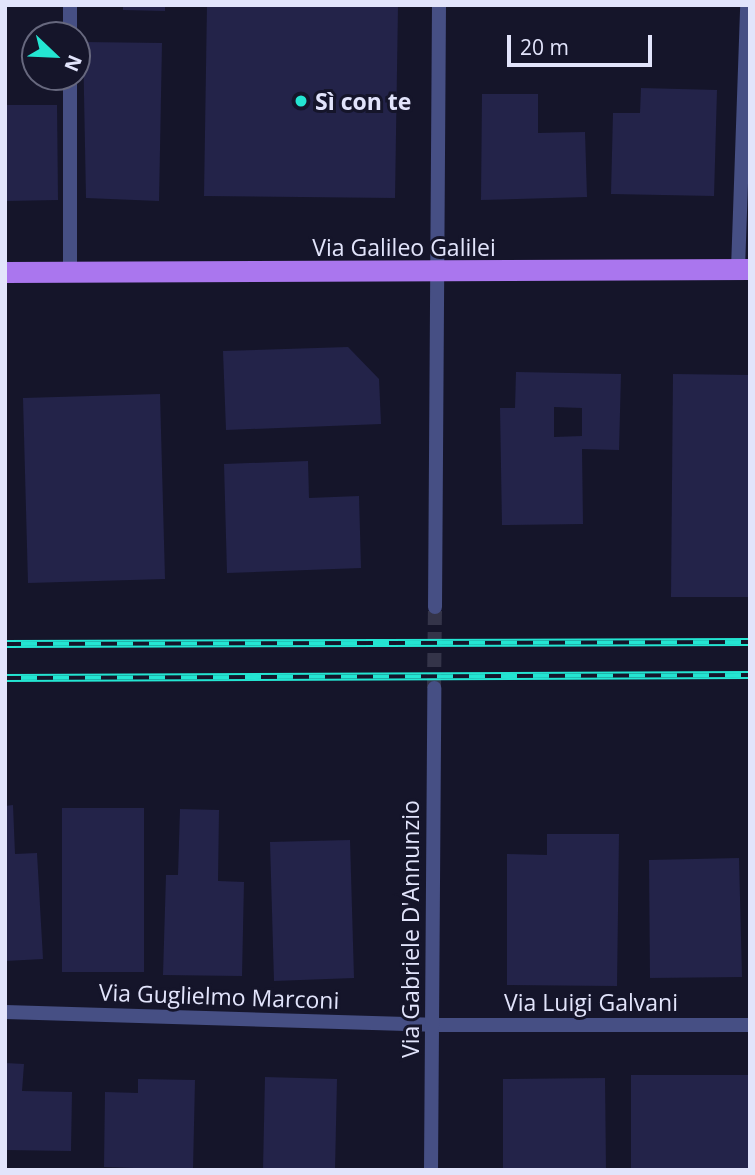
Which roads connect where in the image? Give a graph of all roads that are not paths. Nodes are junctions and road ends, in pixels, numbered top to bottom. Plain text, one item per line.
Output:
1 (439, 5) edge
2 (747, 5) edge
3 (748, 26) edge
4 (70, 91) edge
5 (744, 269) edge
6 (5, 272) edge
7 (70, 272) junction
8 (439, 274) junction
9 (435, 607) tunnel mouth
10 (434, 688) tunnel mouth
11 (5, 1013) edge
12 (432, 1025) junction
13 (750, 1025) edge
14 (431, 1170) edge

1 - 8 street
2 - 3 street, Via Galileo Galilei
3 - 5 street, Via Galileo Galilei
4 - 7 street
5 - 8 main road, Via Galileo Galilei
6 - 7 main road, Via Galileo Galilei
7 - 8 main road, Via Galileo Galilei
8 - 9 street
10 - 12 street, Via Gabriele D'Annunzio
11 - 12 street, Via Guglielmo Marconi
12 - 13 street, Via Luigi Galvani
12 - 14 street, Via Gabriele D'Annunzio

